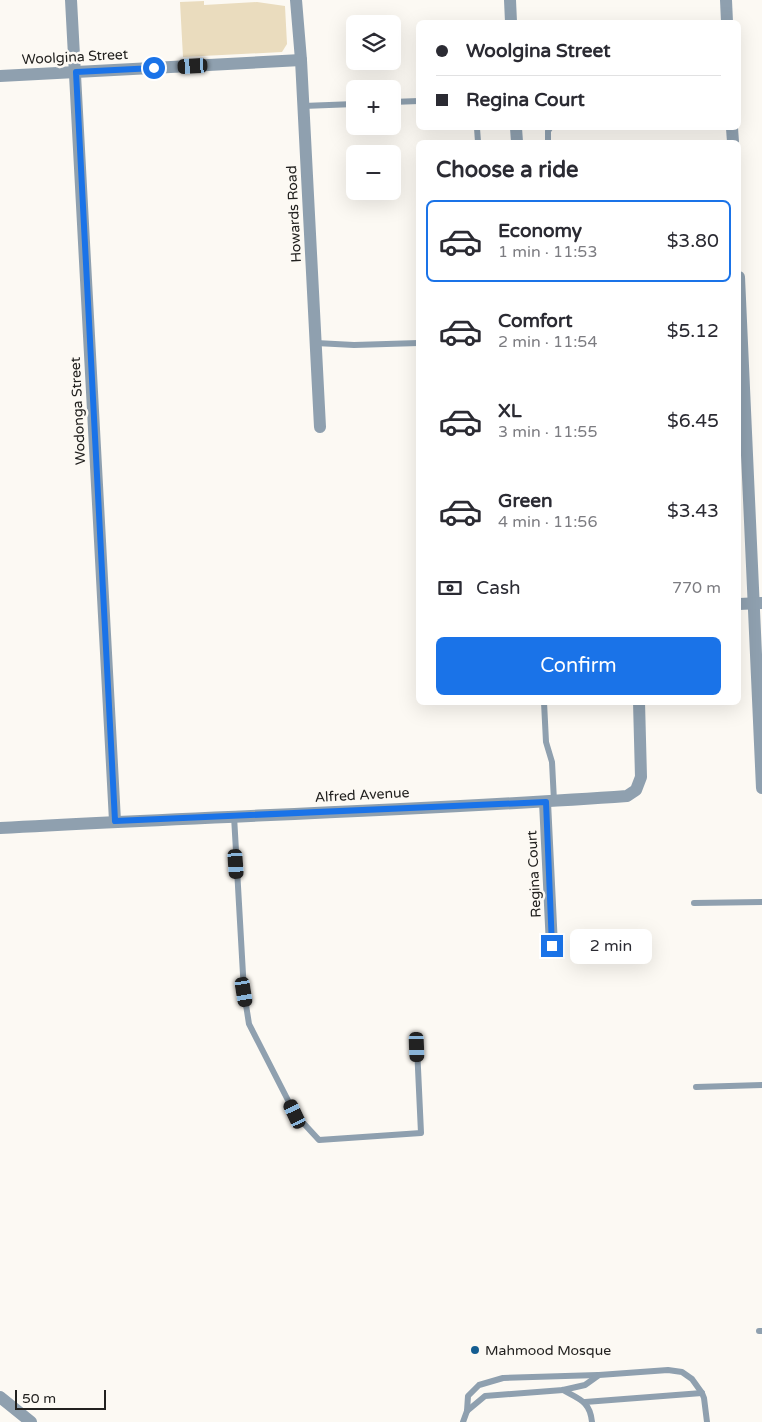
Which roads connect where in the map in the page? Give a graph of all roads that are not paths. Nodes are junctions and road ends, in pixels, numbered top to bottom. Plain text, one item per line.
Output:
1 (71, 0) edge
2 (296, 0) edge
3 (510, 0) edge
4 (726, 0) edge
5 (511, 20) edge
6 (727, 20) edge
7 (301, 60) junction
8 (76, 72) junction
9 (0, 76) edge
10 (416, 101) edge
11 (401, 102) edge
12 (346, 104) edge
13 (303, 106) junction
14 (741, 311) edge
15 (316, 342) junction
16 (416, 343) edge
17 (320, 427) dead end
18 (758, 603) edge
19 (741, 604) edge
20 (544, 705) edge
21 (639, 705) edge
22 (762, 788) edge
23 (550, 801) junction
24 (234, 816) junction
25 (115, 821) junction
26 (0, 828) edge
27 (762, 902) edge
28 (694, 903) dead end
29 (552, 946) dead end
30 (417, 1047) dead end
31 (762, 1085) edge
32 (696, 1087) dead end
33 (599, 1375) junction
34 (562, 1390) junction
35 (702, 1392) junction
36 (0, 1397) edge
37 (585, 1402) junction
38 (467, 1411) junction
39 (31, 1422) edge
40 (463, 1422) edge
41 (592, 1422) edge
42 (707, 1422) edge

1 - 8 street, Wodonga Street
2 - 7 street, Howards Road
3 - 5 street
4 - 6 street
7 - 8 street, Woolgina Street
7 - 13 street, Howards Road
8 - 9 street, Woolgina Street
8 - 25 street, Wodonga Street
10 - 11 lane
12 - 13 lane
13 - 15 street, Howards Road
14 - 18 street
15 - 16 lane
15 - 17 street, Howards Road
18 - 19 street
18 - 22 street
20 - 23 lane
21 - 23 street, Alfred Avenue
23 - 24 street, Alfred Avenue
23 - 29 street, Regina Court
24 - 25 street, Alfred Avenue
24 - 30 lane
25 - 26 street, Alfred Avenue
27 - 28 lane
31 - 32 lane
33 - 34 lane
33 - 35 lane
33 - 38 lane
34 - 37 lane
34 - 38 lane
35 - 37 lane
35 - 42 lane
36 - 39 street
37 - 41 lane
38 - 40 lane

